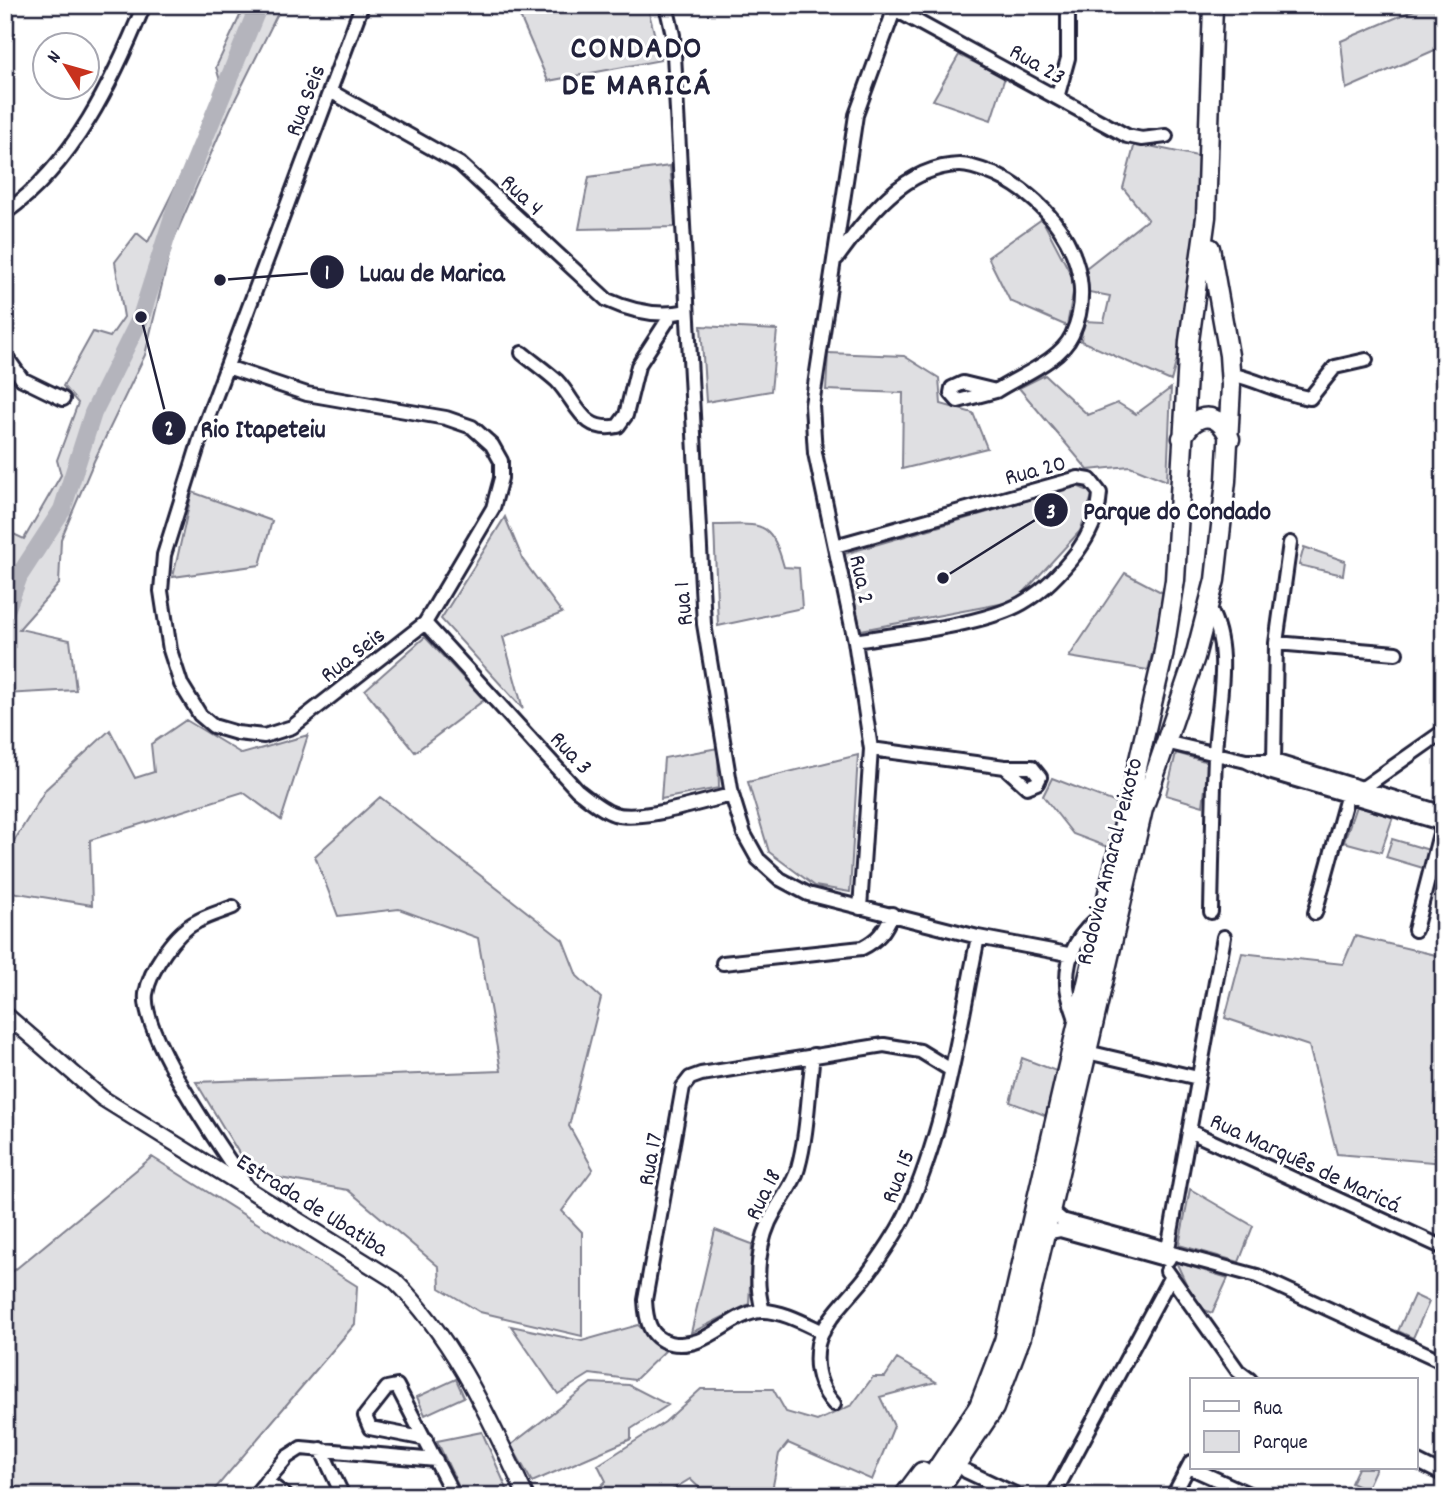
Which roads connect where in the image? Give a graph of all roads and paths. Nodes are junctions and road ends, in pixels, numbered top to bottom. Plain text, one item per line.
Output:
1 (144, 5) edge
2 (362, 5) edge
3 (666, 5) edge
4 (1068, 5) edge
5 (1213, 5) edge
6 (895, 7) edge
7 (330, 91) junction
8 (1057, 98) junction
9 (1166, 136) dead end
10 (5, 213) edge
11 (1206, 217) junction
12 (835, 261) junction
13 (687, 311) junction
14 (671, 315) junction
15 (522, 353) dead end
16 (5, 355) edge
17 (1366, 360) dead end
18 (227, 367) junction
19 (1231, 374) junction
20 (996, 391) dead end
21 (63, 399) dead end
22 (1182, 438) junction
23 (1230, 439) junction
24 (1290, 543) dead end
25 (835, 547) junction
26 (1209, 608) junction
27 (425, 623) junction
28 (855, 641) junction
29 (1276, 643) junction
30 (1396, 653) dead end
31 (1444, 731) edge
32 (1165, 742) junction
33 (871, 749) junction
34 (1215, 755) junction
35 (1246, 761) junction
36 (1274, 761) junction
37 (1004, 767) dead end
38 (1363, 788) junction
39 (732, 794) junction
40 (1347, 797) junction
41 (1443, 820) edge
42 (233, 907) dead end
43 (860, 908) junction
44 (1211, 912) dead end
45 (1315, 913) dead end
46 (892, 914) junction
47 (1103, 915) junction
48 (1415, 930) dead end
49 (978, 937) junction
50 (1224, 937) dead end
51 (1073, 955) junction
52 (723, 963) dead end
53 (5, 1014) edge
54 (1078, 1025) junction
55 (1087, 1052) junction
56 (813, 1055) junction
57 (951, 1070) junction
58 (1198, 1078) junction
59 (1189, 1131) junction
60 (250, 1191) junction
61 (1050, 1210) junction
62 (1045, 1233) junction
63 (1444, 1248) edge
64 (1166, 1254) junction
65 (1170, 1278) junction
66 (763, 1311) junction
67 (823, 1332) junction
68 (1444, 1362) edge
69 (1236, 1375) edge
70 (992, 1376) junction
71 (834, 1404) dead end
72 (994, 1408) junction
73 (426, 1438) junction
74 (321, 1449) junction
75 (339, 1451) junction
76 (436, 1460) junction
77 (1418, 1462) edge
78 (1190, 1464) edge
79 (330, 1467) junction
80 (1202, 1470) edge
81 (966, 1471) junction
82 (1444, 1475) edge
83 (266, 1480) junction
84 (254, 1496) edge
85 (286, 1496) edge
86 (343, 1496) edge
87 (454, 1496) edge
88 (526, 1496) edge
89 (904, 1496) edge
90 (919, 1496) edge
91 (935, 1496) edge
92 (949, 1496) edge
93 (1019, 1496) edge
94 (1053, 1496) edge
95 (1173, 1496) edge
96 (1253, 1496) edge

1 - 10 street
2 - 7 street, Rua Seis
3 - 13 street, Rua 1
4 - 8 street
5 - 11 highway, Rodovia Amaral Peixoto
6 - 8 street, Rua 23
6 - 12 street, Rua 2
7 - 14 street, Rua 4
7 - 18 street, Rua Seis
8 - 9 street, Rua 23
11 - 19 highway, Rodovia Amaral Peixoto
11 - 22 highway, Rodovia Amaral Peixoto
12 - 20 street, Rua 2
12 - 25 street, Rua 2
13 - 14 street, Rua 4
13 - 39 street, Rua 1
14 - 15 street
16 - 21 street
17 - 19 street
18 - 27 street, Rua Seis
18 - 27 street, Rua Seis
19 - 23 highway, Rodovia Amaral Peixoto
22 - 23 highway
22 - 47 highway, Rodovia Amaral Peixoto
23 - 26 highway, Rodovia Amaral Peixoto
24 - 29 street
25 - 28 street, Rua 2
25 - 28 street, Rua 20
26 - 32 highway, Rodovia Amaral Peixoto
26 - 34 street
27 - 39 street, Rua 3
28 - 33 street, Rua 2
29 - 30 street
29 - 36 street
31 - 38 street
32 - 34 street
32 - 55 highway, Rodovia Amaral Peixoto
33 - 37 street
33 - 43 street, Rua 2
34 - 35 street
34 - 44 street
35 - 36 street
35 - 40 street
36 - 38 street
38 - 41 street
39 - 43 street, Rua 1
40 - 41 street
40 - 45 street
41 - 48 street
42 - 60 street
43 - 46 street, Rua 1
46 - 49 street, Rua 1
46 - 52 street
47 - 51 street
47 - 54 highway, Rodovia Amaral Peixoto
49 - 51 street, Rua 1
49 - 57 street, Rua 15
50 - 58 street
51 - 54 street
53 - 60 main road, Estrada de Ubatiba
54 - 70 highway, Rodovia Amaral Peixoto
55 - 58 street
55 - 61 highway, Rodovia Amaral Peixoto
56 - 57 street, Rua 17
56 - 66 street, Rua 18
56 - 66 street, Rua 17
57 - 67 street, Rua 15
58 - 59 street
59 - 63 street, Rua Marquês de Maricá
59 - 64 street
60 - 88 main road, Estrada de Ubatiba
61 - 62 highway, Rodovia Amaral Peixoto
61 - 64 street
62 - 64 street
62 - 72 highway, Rodovia Amaral Peixoto
64 - 65 street
64 - 68 street
65 - 69 street
65 - 94 street
66 - 67 street
67 - 71 street, Rua 15
70 - 89 highway
70 - 90 highway, Rodovia Amaral Peixoto
72 - 81 highway
72 - 91 highway, Rodovia Amaral Peixoto
73 - 73 street
73 - 76 street
74 - 75 street
74 - 79 street
74 - 83 street
75 - 76 street
75 - 79 street
76 - 87 street
77 - 82 street
78 - 95 street
79 - 86 street
80 - 96 street
81 - 92 highway
81 - 93 street
83 - 84 street
83 - 85 street

